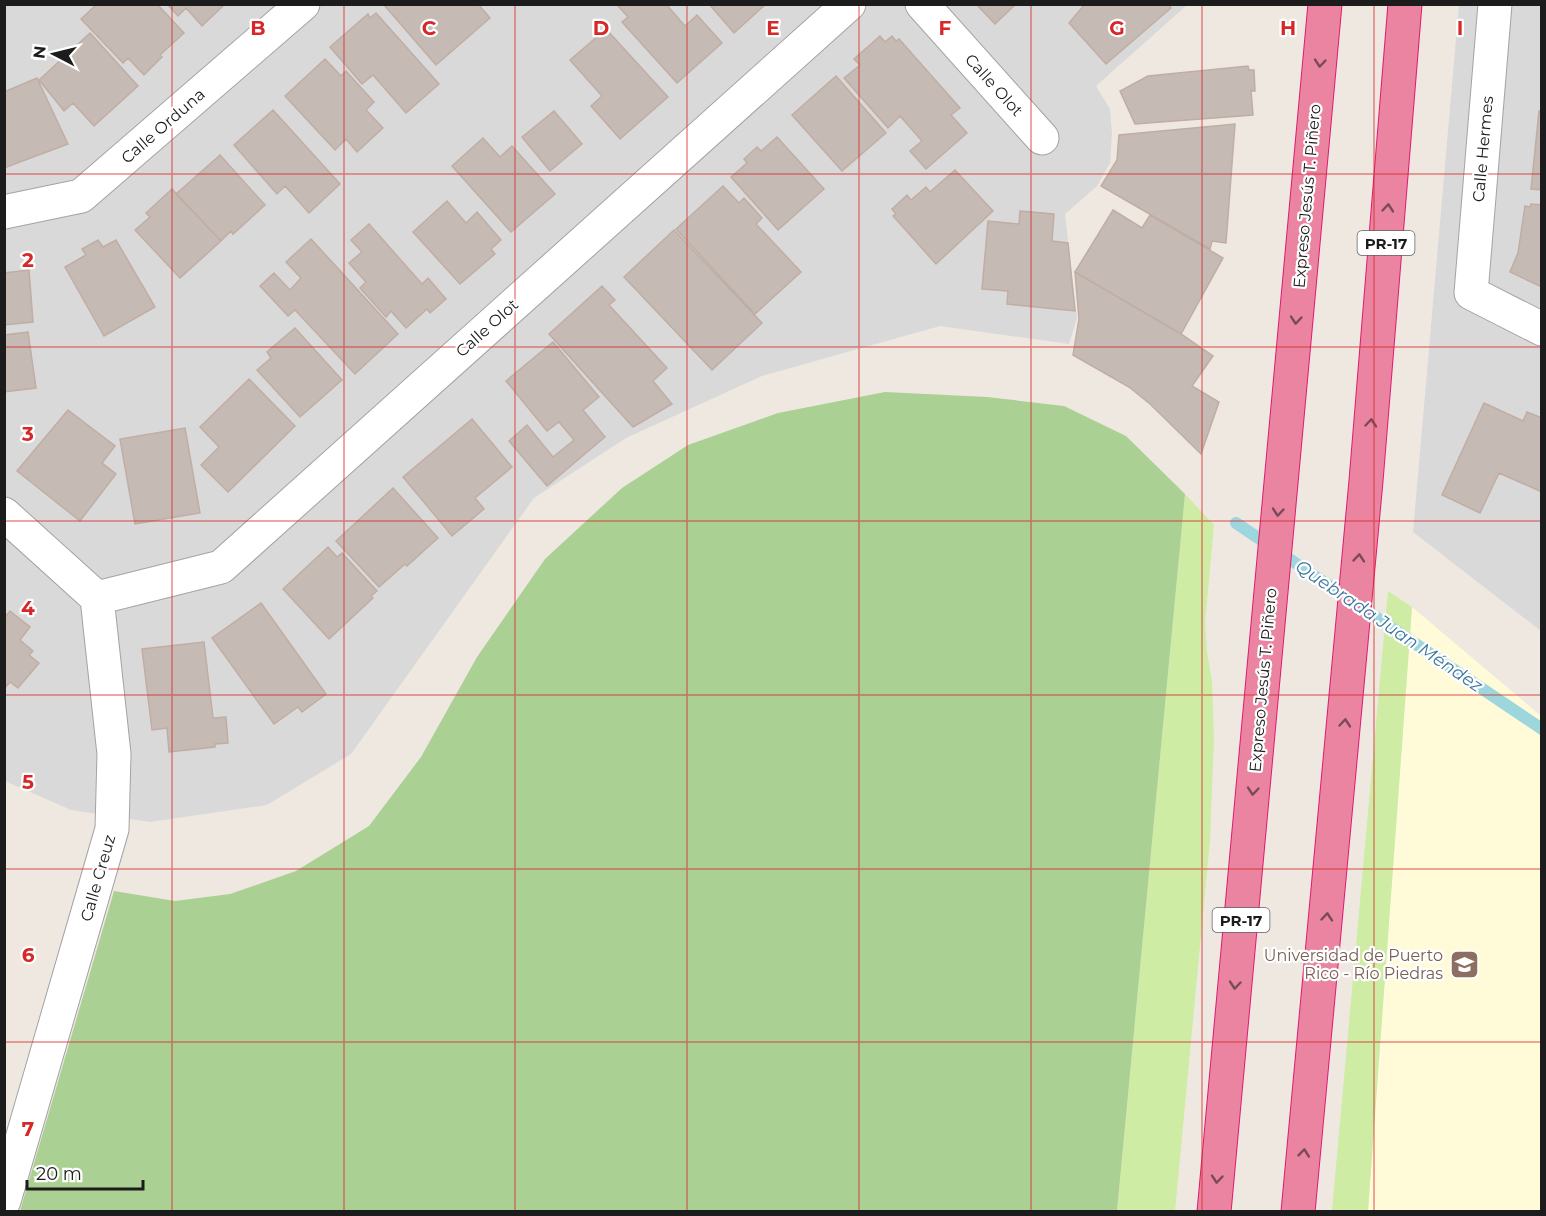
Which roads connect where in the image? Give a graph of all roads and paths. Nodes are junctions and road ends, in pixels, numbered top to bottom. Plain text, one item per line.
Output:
1 (303, 4) edge
2 (849, 4) edge
3 (922, 4) edge
4 (1325, 4) edge
5 (1405, 4) edge
6 (1495, 4) edge
7 (1042, 138) dead end
8 (4, 212) edge
9 (1542, 329) edge
10 (4, 514) edge
11 (97, 598) junction
12 (4, 1201) edge
13 (1214, 1212) edge
14 (1298, 1212) edge

1 - 8 street, Calle Orduna
2 - 11 street, Calle Olot
3 - 7 street, Calle Olot
4 -> 13 highway, Expreso Jesús T. Piñero / PR-17
14 -> 5 highway, PR-17
6 - 9 street, Calle Hermes
10 - 11 street
11 - 12 street, Calle Creuz

